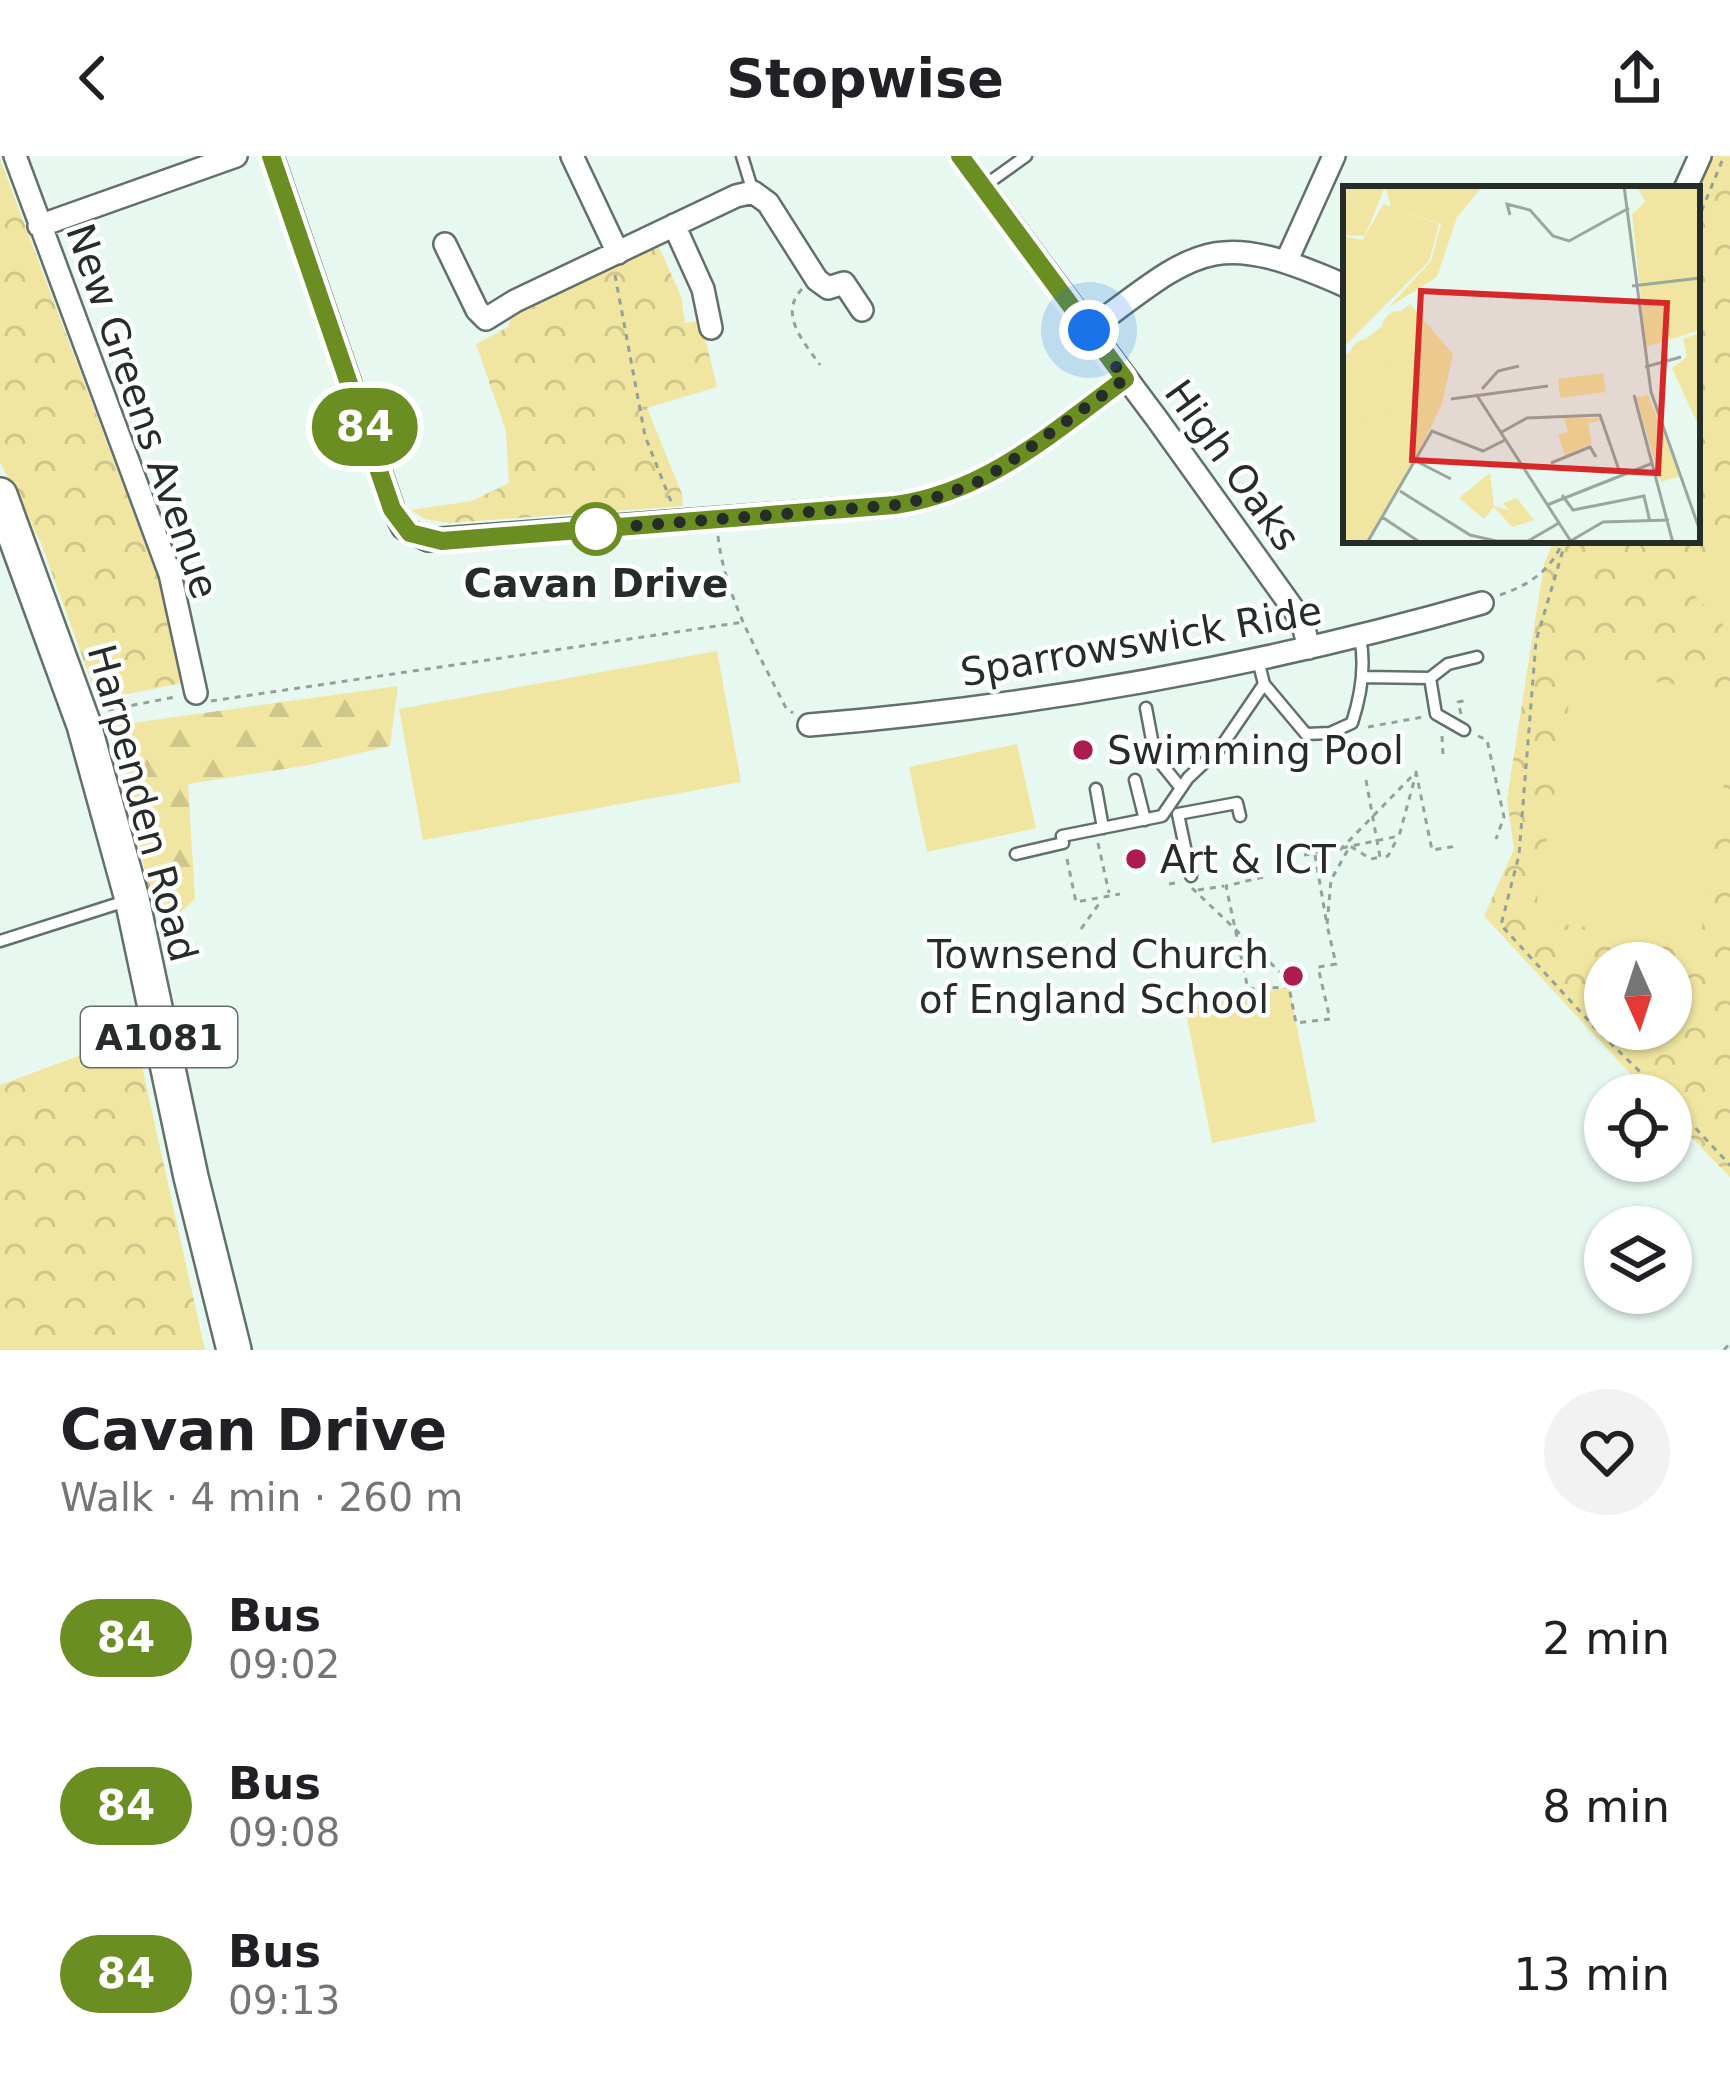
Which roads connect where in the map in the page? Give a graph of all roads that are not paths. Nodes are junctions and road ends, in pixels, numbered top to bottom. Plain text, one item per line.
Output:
1 (15, 156) edge
2 (236, 156) edge
3 (272, 156) edge
4 (572, 156) edge
5 (742, 156) edge
6 (960, 156) edge
7 (1026, 156) edge
8 (1334, 156) edge
9 (1700, 156) edge
10 (984, 186) junction
11 (1686, 186) edge
12 (753, 191) junction
13 (674, 225) junction
14 (40, 226) junction
15 (445, 244) dead end
16 (615, 255) junction
17 (1287, 260) junction
18 (1343, 285) edge
19 (862, 310) dead end
20 (711, 328) dead end
21 (1089, 330) junction
22 (1125, 379) junction
23 (0, 495) edge
24 (1482, 602) road end
25 (1360, 638) junction
26 (1309, 648) junction
27 (1477, 657) dead end
28 (1258, 658) junction
29 (1362, 677) junction
30 (1430, 677) junction
31 (1264, 684) junction
32 (196, 693) road end
33 (1146, 708) dead end
34 (809, 725) road end
35 (1464, 730) road end
36 (1135, 779) dead end
37 (1181, 788) junction
38 (1096, 789) dead end
39 (1173, 810) junction
40 (1240, 817) dead end
41 (1144, 820) junction
42 (1103, 828) junction
43 (1016, 854) dead end
44 (1191, 876) dead end
45 (132, 899) junction
46 (0, 941) edge
47 (234, 1350) edge

1 - 14 street, New Greens Avenue
2 - 14 street
3 - 22 street
4 - 16 street
5 - 12 lane
6 - 10 street, High Oaks
7 - 10 lane
8 - 17 street
9 - 11 street
10 - 21 street, High Oaks
12 - 13 street
12 - 19 street
13 - 16 street
13 - 20 street
14 - 32 street, New Greens Avenue
15 - 16 street
17 - 18 street
17 - 21 street
21 - 22 street, High Oaks
22 - 26 street, High Oaks
23 - 45 main road, Harpenden Road / A1081
24 - 25 street, Sparrowswick Ride
25 - 26 street, Sparrowswick Ride
25 - 29 lane
26 - 28 street, Sparrowswick Ride
27 - 30 lane
28 - 31 lane
28 - 34 street, Sparrowswick Ride
29 - 30 lane
29 - 31 lane
30 - 35 lane
31 - 37 lane
33 - 37 lane
36 - 41 lane
37 - 39 lane
38 - 42 lane
39 - 40 lane
39 - 41 lane
39 - 44 lane
41 - 42 lane
42 - 43 lane
45 - 46 lane
45 - 47 main road, Harpenden Road / A1081

